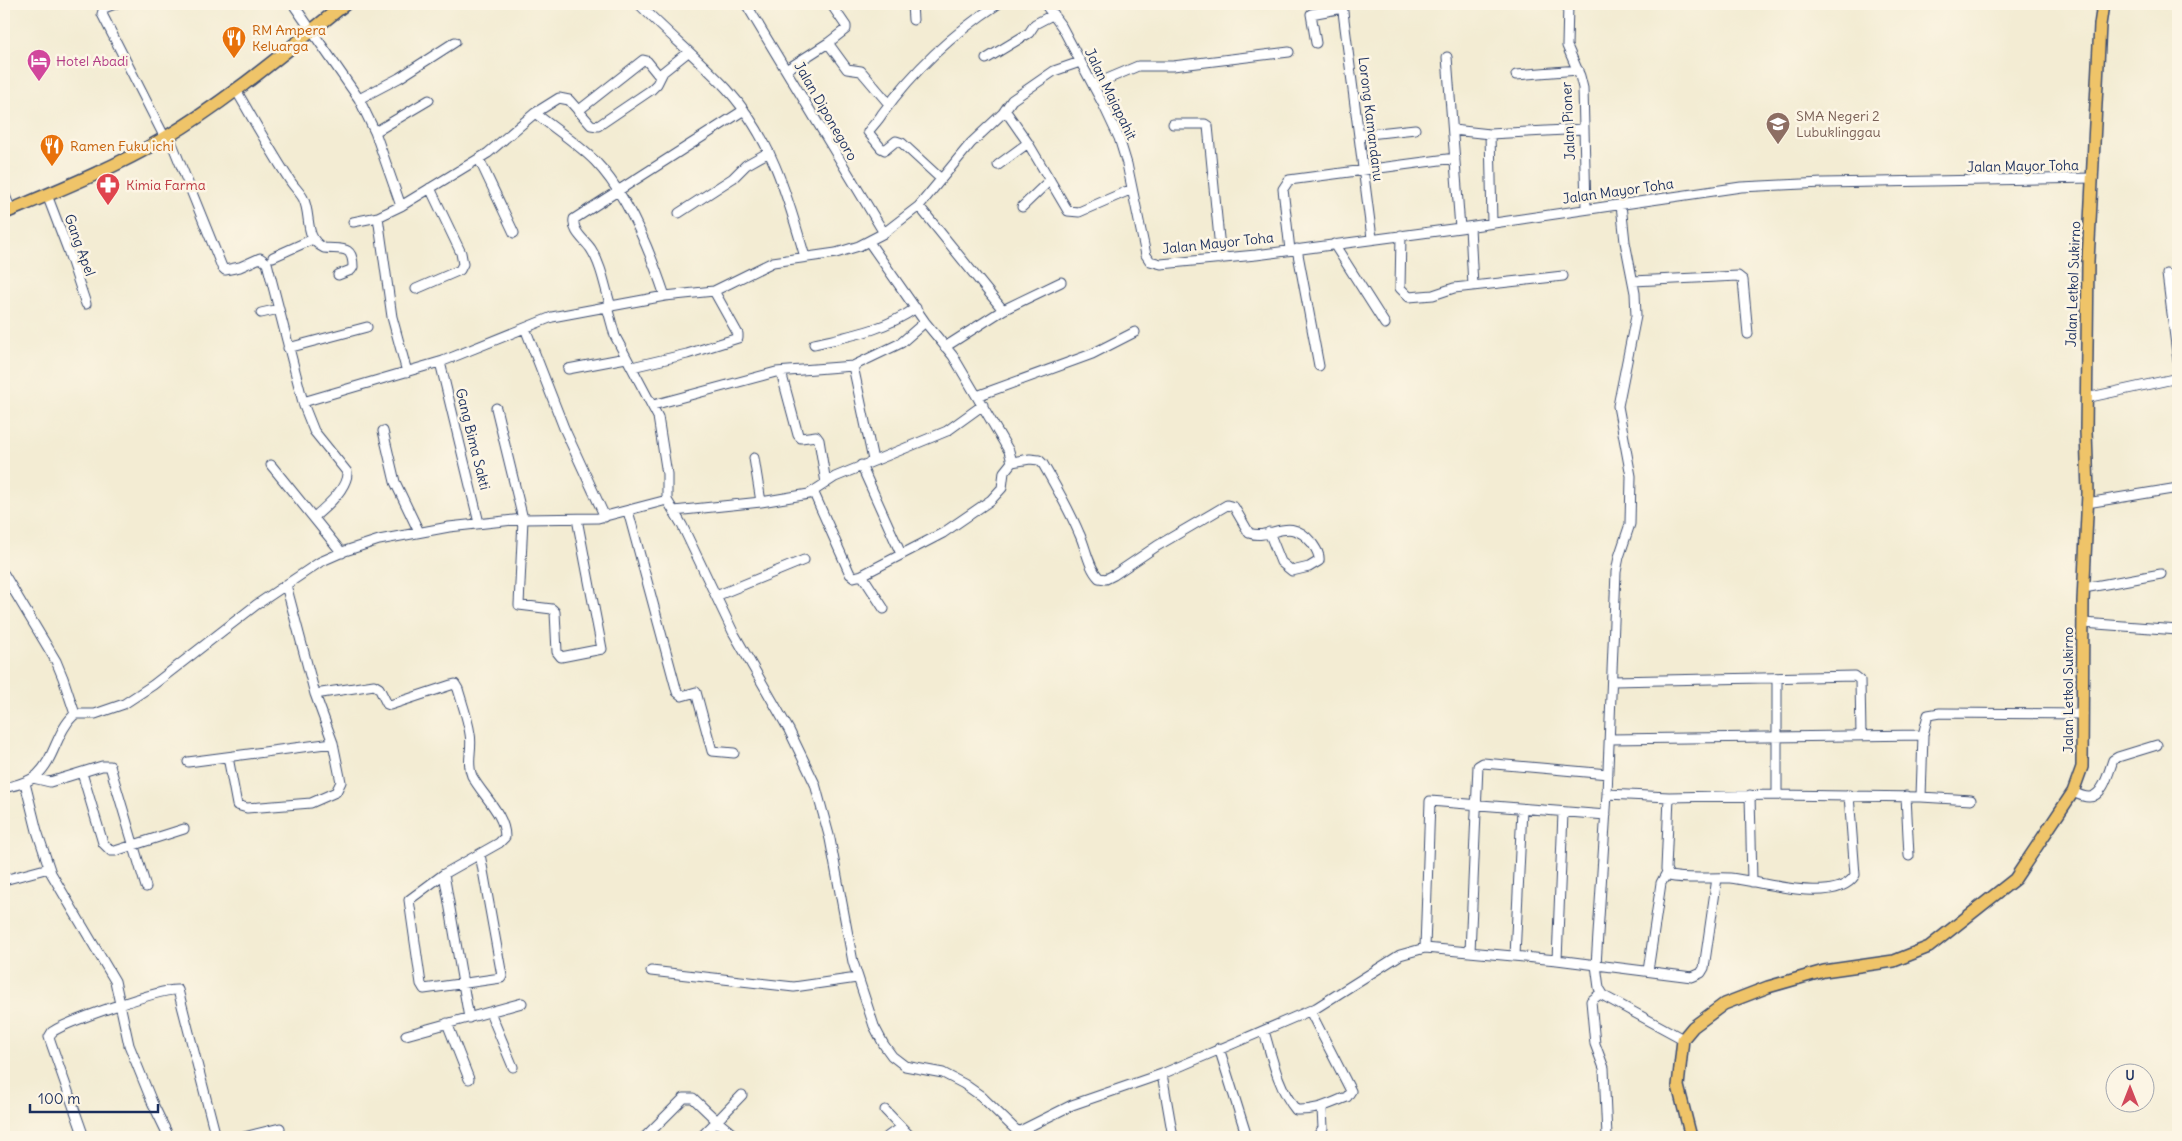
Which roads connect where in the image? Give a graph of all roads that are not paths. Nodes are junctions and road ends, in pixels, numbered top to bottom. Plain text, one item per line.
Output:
1 (115, 4) edge
2 (293, 4) edge
3 (345, 4) edge
4 (639, 4) edge
5 (746, 4) edge
6 (830, 4) edge
7 (912, 4) edge
8 (998, 4) edge
9 (1045, 4) edge
10 (1568, 4) edge
11 (2103, 4) edge
12 (1343, 6) edge
13 (1054, 14) junction
14 (913, 20) dead end
15 (312, 30) junction
16 (455, 42) dead end
17 (1316, 43) dead end
18 (828, 44) junction
19 (688, 52) junction
20 (1289, 52) dead end
21 (1447, 57) dead end
22 (986, 59) dead end
23 (1080, 62) junction
24 (786, 70) junction
25 (1578, 70) junction
26 (1516, 75) dead end
27 (660, 77) junction
28 (1093, 85) junction
29 (236, 90) junction
30 (359, 99) junction
31 (429, 100) dead end
32 (889, 104) junction
33 (744, 110) junction
34 (1005, 110) junction
35 (578, 111) junction
36 (535, 113) junction
37 (1174, 124) dead end
38 (1415, 129) dead end
39 (1584, 129) junction
40 (1453, 130) junction
41 (375, 132) junction
42 (1490, 134) junction
43 (1360, 135) junction
44 (167, 137) junction
45 (1028, 143) junction
46 (769, 152) junction
47 (1455, 158) junction
48 (479, 159) junction
49 (998, 165) dead end
50 (1364, 169) junction
51 (2093, 178) junction
52 (941, 179) junction
53 (1050, 180) junction
54 (430, 188) junction
55 (1132, 188) junction
56 (617, 192) junction
57 (4, 193) edge
58 (47, 196) junction
59 (1621, 204) junction
60 (401, 206) junction
61 (919, 206) junction
62 (1022, 207) dead end
63 (1586, 209) junction
64 (7, 212) edge
65 (678, 213) dead end
66 (378, 217) junction
67 (353, 222) dead end
68 (1492, 223) junction
69 (1465, 227) junction
70 (514, 233) dead end
71 (884, 233) junction
72 (1401, 236) junction
73 (1372, 238) junction
74 (313, 239) junction
75 (869, 242) junction
76 (1334, 244) junction
77 (1293, 249) junction
78 (273, 257) dead end
79 (806, 257) junction
80 (1222, 259) junction
81 (1150, 261) joint
82 (2167, 274) dead end
83 (338, 275) dead end
84 (1562, 276) dead end
85 (1633, 281) junction
86 (1061, 282) dead end
87 (1473, 286) junction
88 (416, 289) dead end
89 (714, 291) junction
90 (665, 296) junction
91 (86, 304) dead end
92 (609, 307) junction
93 (916, 308) junction
94 (279, 309) junction
95 (1003, 310) junction
96 (261, 313) dead end
97 (925, 322) junction
98 (1385, 324) dead end
99 (367, 327) dead end
100 (525, 328) junction
101 (1135, 332) dead end
102 (1748, 334) dead end
103 (814, 344) dead end
104 (945, 347) junction
105 (288, 348) junction
106 (626, 358) junction
107 (440, 362) junction
108 (2178, 362) edge
109 (632, 366) junction
110 (854, 366) junction
111 (1319, 366) dead end
112 (568, 369) dead end
113 (408, 372) junction
114 (781, 372) junction
115 (2178, 378) edge
116 (977, 396) junction
117 (2086, 398) junction
118 (303, 402) junction
119 (653, 405) junction
120 (983, 405) junction
121 (496, 408) dead end
122 (383, 431) dead end
123 (754, 458) dead end
124 (873, 460) junction
125 (1012, 462) junction
126 (271, 465) dead end
127 (861, 465) junction
128 (826, 483) junction
129 (2178, 488) edge
130 (813, 492) junction
131 (667, 500) junction
132 (761, 502) junction
133 (2087, 503) junction
134 (628, 511) junction
135 (674, 511) junction
136 (314, 517) junction
137 (605, 517) junction
138 (523, 519) junction
139 (577, 519) junction
140 (479, 522) junction
141 (419, 532) junction
142 (1269, 532) junction
143 (342, 553) junction
144 (901, 554) junction
145 (804, 560) dead end
146 (4, 574) edge
147 (2161, 574) dead end
148 (862, 575) junction
149 (286, 585) junction
150 (2084, 588) junction
151 (716, 596) junction
152 (884, 609) dead end
153 (2083, 623) junction
154 (2178, 630) edge
155 (1777, 678) junction
156 (1612, 681) junction
157 (315, 694) junction
158 (75, 714) junction
159 (2083, 714) junction
160 (1923, 735) junction
161 (1777, 736) junction
162 (1861, 736) junction
163 (1610, 739) junction
164 (333, 743) junction
165 (2158, 745) dead end
166 (734, 753) dead end
167 (228, 757) junction
168 (188, 762) dead end
169 (82, 773) junction
170 (1608, 774) junction
171 (29, 781) junction
172 (4, 788) edge
173 (2072, 792) junction
174 (1607, 794) junction
175 (1776, 795) junction
176 (1750, 796) junction
177 (1850, 796) junction
178 (1906, 796) junction
179 (1669, 797) junction
180 (1921, 797) junction
181 (1971, 800) dead end
182 (1476, 805) junction
183 (1522, 809) junction
184 (1563, 813) junction
185 (1606, 815) junction
186 (184, 829) dead end
187 (134, 845) junction
188 (480, 854) junction
189 (1908, 856) dead end
190 (49, 868) junction
191 (444, 874) junction
192 (1666, 874) junction
193 (1717, 878) junction
194 (4, 880) edge
195 (1752, 882) junction
196 (146, 887) dead end
197 (1425, 948) junction
198 (1470, 952) junction
199 (1515, 956) junction
200 (1557, 960) junction
201 (1596, 965) junction
202 (1648, 971) junction
203 (651, 972) dead end
204 (857, 978) junction
205 (462, 984) junction
206 (1601, 993) junction
207 (522, 1003) dead end
208 (120, 1005) junction
209 (1310, 1011) junction
210 (490, 1012) junction
211 (469, 1018) junction
212 (447, 1023) junction
213 (1264, 1030) junction
214 (406, 1035) dead end
215 (1683, 1039) junction
216 (1220, 1048) junction
217 (513, 1067) dead end
218 (1162, 1074) junction
219 (469, 1079) dead end
220 (742, 1095) dead end
221 (1322, 1109) junction
222 (885, 1110) dead end
223 (717, 1120) junction
224 (901, 1127) junction
225 (280, 1128) dead end
226 (1014, 1135) edge
227 (735, 1136) dead end
228 (84, 1137) edge
229 (169, 1137) edge
230 (216, 1137) edge
231 (244, 1137) edge
232 (645, 1137) edge
233 (701, 1137) edge
234 (887, 1137) edge
235 (911, 1137) edge
236 (1173, 1137) edge
237 (1247, 1137) edge
238 (1317, 1137) edge
239 (1607, 1137) edge
240 (1691, 1137) edge

1 - 44 street
2 - 15 street
3 - 15 highway
4 - 19 street
5 - 24 street, Jalan Diponegoro
6 - 18 street
7 - 14 street
8 - 32 street
9 - 13 street, Jalan Majapahit
10 - 25 street, Jalan Pioner
11 - 51 main road, Jalan Letkol Sukirno
12 - 17 street
12 - 43 street, Lorong Kamandanu
13 - 22 street
13 - 23 street, Jalan Majapahit
15 - 29 highway
15 - 30 street
16 - 30 street
18 - 24 street
18 - 32 street
19 - 27 street
19 - 33 street
20 - 28 street
21 - 40 street
23 - 28 street, Jalan Majapahit
23 - 34 street
24 - 71 street, Jalan Diponegoro
25 - 26 street
25 - 39 street, Jalan Pioner
27 - 35 street
27 - 35 street
28 - 55 street, Jalan Majapahit
29 - 44 highway
29 - 74 street
30 - 41 street
31 - 41 street
32 - 52 street
33 - 46 street
33 - 56 street
34 - 45 street
34 - 52 street
35 - 36 street
36 - 48 street
36 - 56 street
37 - 80 street
38 - 43 street
39 - 42 street
39 - 63 street, Jalan Pioner
40 - 42 street
40 - 47 street
41 - 60 street
42 - 68 street
43 - 50 street, Lorong Kamandanu
44 - 58 highway
44 - 94 street
45 - 49 street
45 - 53 street
46 - 65 street
46 - 79 street
47 - 50 street
47 - 69 street
48 - 54 street
48 - 70 street
50 - 73 street, Lorong Kamandanu
50 - 77 street
51 - 59 street, Jalan Mayor Toha
51 - 117 main road, Jalan Letkol Sukirno
52 - 61 street
53 - 55 street
53 - 62 street
54 - 60 street
54 - 88 street
55 - 81 street, Jalan Majapahit
56 - 90 street
56 - 92 street
57 - 64 street
58 - 64 highway
58 - 91 street, Gang Apel
59 - 63 street, Jalan Mayor Toha
59 - 85 street
60 - 66 street
61 - 71 street
61 - 95 street
63 - 68 street, Jalan Mayor Toha
66 - 67 street
66 - 113 street
68 - 69 street, Jalan Mayor Toha
69 - 72 street, Jalan Mayor Toha
69 - 87 street
71 - 75 street
72 - 73 street, Jalan Mayor Toha
72 - 87 street
73 - 76 street, Jalan Mayor Toha
74 - 78 street
74 - 83 street
75 - 79 street
75 - 93 street
76 - 77 street, Jalan Mayor Toha
76 - 98 street
77 - 80 street, Jalan Mayor Toha
77 - 111 street
79 - 89 street
80 - 81 street, Jalan Mayor Toha
82 - 108 street
84 - 87 street
85 - 102 street
85 - 156 street
86 - 95 street
89 - 90 street
89 - 109 street
90 - 92 street
92 - 100 street
92 - 106 street
93 - 97 street
93 - 103 street
94 - 96 street
94 - 105 street
95 - 104 street
97 - 104 street
97 - 110 street
99 - 105 street
100 - 107 street
100 - 137 street
101 - 116 street
104 - 116 street
105 - 118 street
106 - 109 street
106 - 112 street
107 - 113 street
107 - 140 street, Gang Bima Sakti
109 - 119 street
110 - 114 street
110 - 124 street
113 - 118 street
114 - 119 street
114 - 128 street
115 - 117 street
116 - 120 street
117 - 133 main road, Jalan Letkol Sukirno
118 - 136 street
119 - 131 street
120 - 124 street
120 - 125 street
121 - 138 street
122 - 141 street
123 - 132 street
124 - 127 street
125 - 142 street
125 - 144 street
126 - 136 street
127 - 128 street
127 - 144 street
128 - 130 street
129 - 133 street
130 - 132 street
130 - 148 street
131 - 134 street
131 - 135 street
132 - 135 street
133 - 150 main road, Jalan Letkol Sukirno
134 - 137 street
134 - 166 street
135 - 151 street
136 - 143 street
137 - 139 street
138 - 139 street
138 - 139 street
138 - 140 street
140 - 141 street
141 - 143 street
142 - 142 street
143 - 149 street
144 - 148 street
145 - 151 street
146 - 158 street
147 - 150 street
148 - 152 street
149 - 157 street
149 - 158 street
150 - 153 main road, Jalan Letkol Sukirno
151 - 204 street
153 - 154 street
153 - 159 main road, Jalan Letkol Sukirno
155 - 156 street
155 - 161 street
155 - 162 street
156 - 163 street
157 - 164 street
157 - 188 street
158 - 171 street
159 - 160 street
159 - 173 main road, Jalan Letkol Sukirno
160 - 162 street
160 - 180 street
161 - 162 street
161 - 163 street
161 - 175 street
163 - 170 street
164 - 167 street
164 - 167 street
165 - 173 street
167 - 168 street
169 - 171 street
169 - 187 street
169 - 187 street
170 - 174 street
170 - 182 street
171 - 172 street
171 - 190 street
173 - 215 main road, Jalan Letkol Sukirno
174 - 179 street
174 - 185 street
175 - 176 street
175 - 177 street
176 - 179 street
176 - 195 street
177 - 178 street
177 - 195 street
178 - 180 street
178 - 189 street
179 - 192 street
180 - 181 street
182 - 183 street
182 - 197 street
182 - 198 street
183 - 184 street
183 - 199 street
184 - 185 street
184 - 200 street
185 - 201 street
186 - 187 street
187 - 196 street
188 - 191 street
188 - 205 street
190 - 194 street
190 - 208 street
191 - 205 street
191 - 205 street
192 - 193 street
192 - 202 street
193 - 195 street
193 - 202 street
197 - 198 street
197 - 209 street
198 - 199 street
199 - 200 street
200 - 201 street
201 - 202 street
201 - 206 street
203 - 204 street
204 - 226 street
205 - 211 street
206 - 215 street
206 - 239 street
207 - 210 street
208 - 228 street
208 - 229 street
208 - 230 street
209 - 213 street
209 - 221 street
210 - 211 street
210 - 217 street
211 - 212 street
212 - 214 street
212 - 219 street
213 - 216 street
213 - 221 street
215 - 240 main road
216 - 218 street
216 - 237 street
218 - 226 street
218 - 236 street
220 - 223 street
221 - 238 street
222 - 224 street
223 - 227 street
223 - 232 street
223 - 233 street
224 - 234 street
224 - 235 street
225 - 231 street

